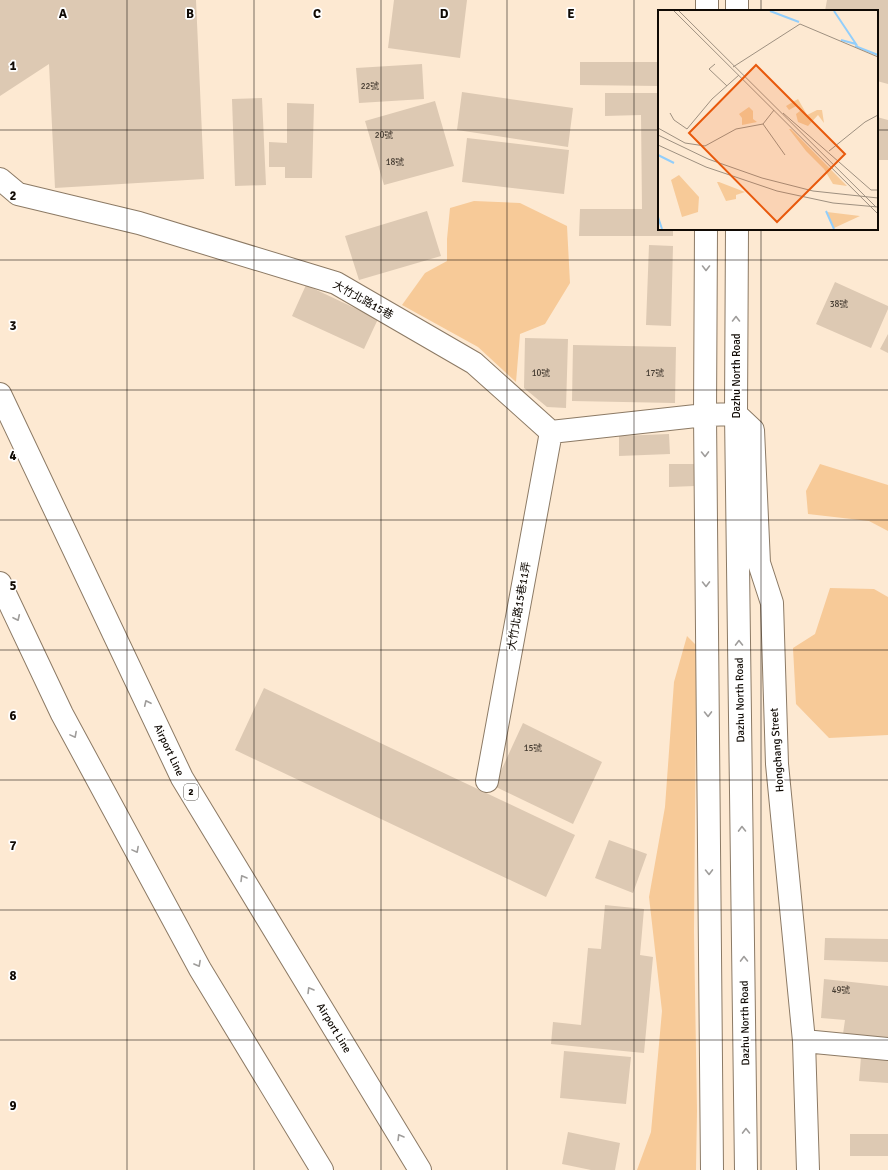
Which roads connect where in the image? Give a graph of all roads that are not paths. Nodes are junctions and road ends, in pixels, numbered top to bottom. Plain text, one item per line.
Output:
1 (0, 179) edge
2 (706, 230) edge
3 (737, 230) edge
4 (0, 394) edge
5 (736, 414) junction
6 (704, 415) junction
7 (551, 432) junction
8 (0, 583) edge
9 (487, 781) dead end
10 (804, 1041) junction
11 (888, 1049) edge
12 (322, 1170) edge
13 (420, 1170) edge
14 (712, 1170) edge
15 (746, 1170) edge
16 (808, 1170) edge

1 - 7 main road, 大竹北路15巷
2 -> 6 main road
5 -> 3 main road, Dazhu North Road
13 -> 4 main road, Airport Line / 2
5 - 6 main road
5 - 10 main road, Hongchang Street
15 -> 5 main road, Dazhu North Road
6 - 7 main road
6 -> 14 main road
7 - 9 main road, 大竹北路15巷11弄
8 -> 12 main road
10 - 11 main road
10 - 16 main road, Hongchang Street

